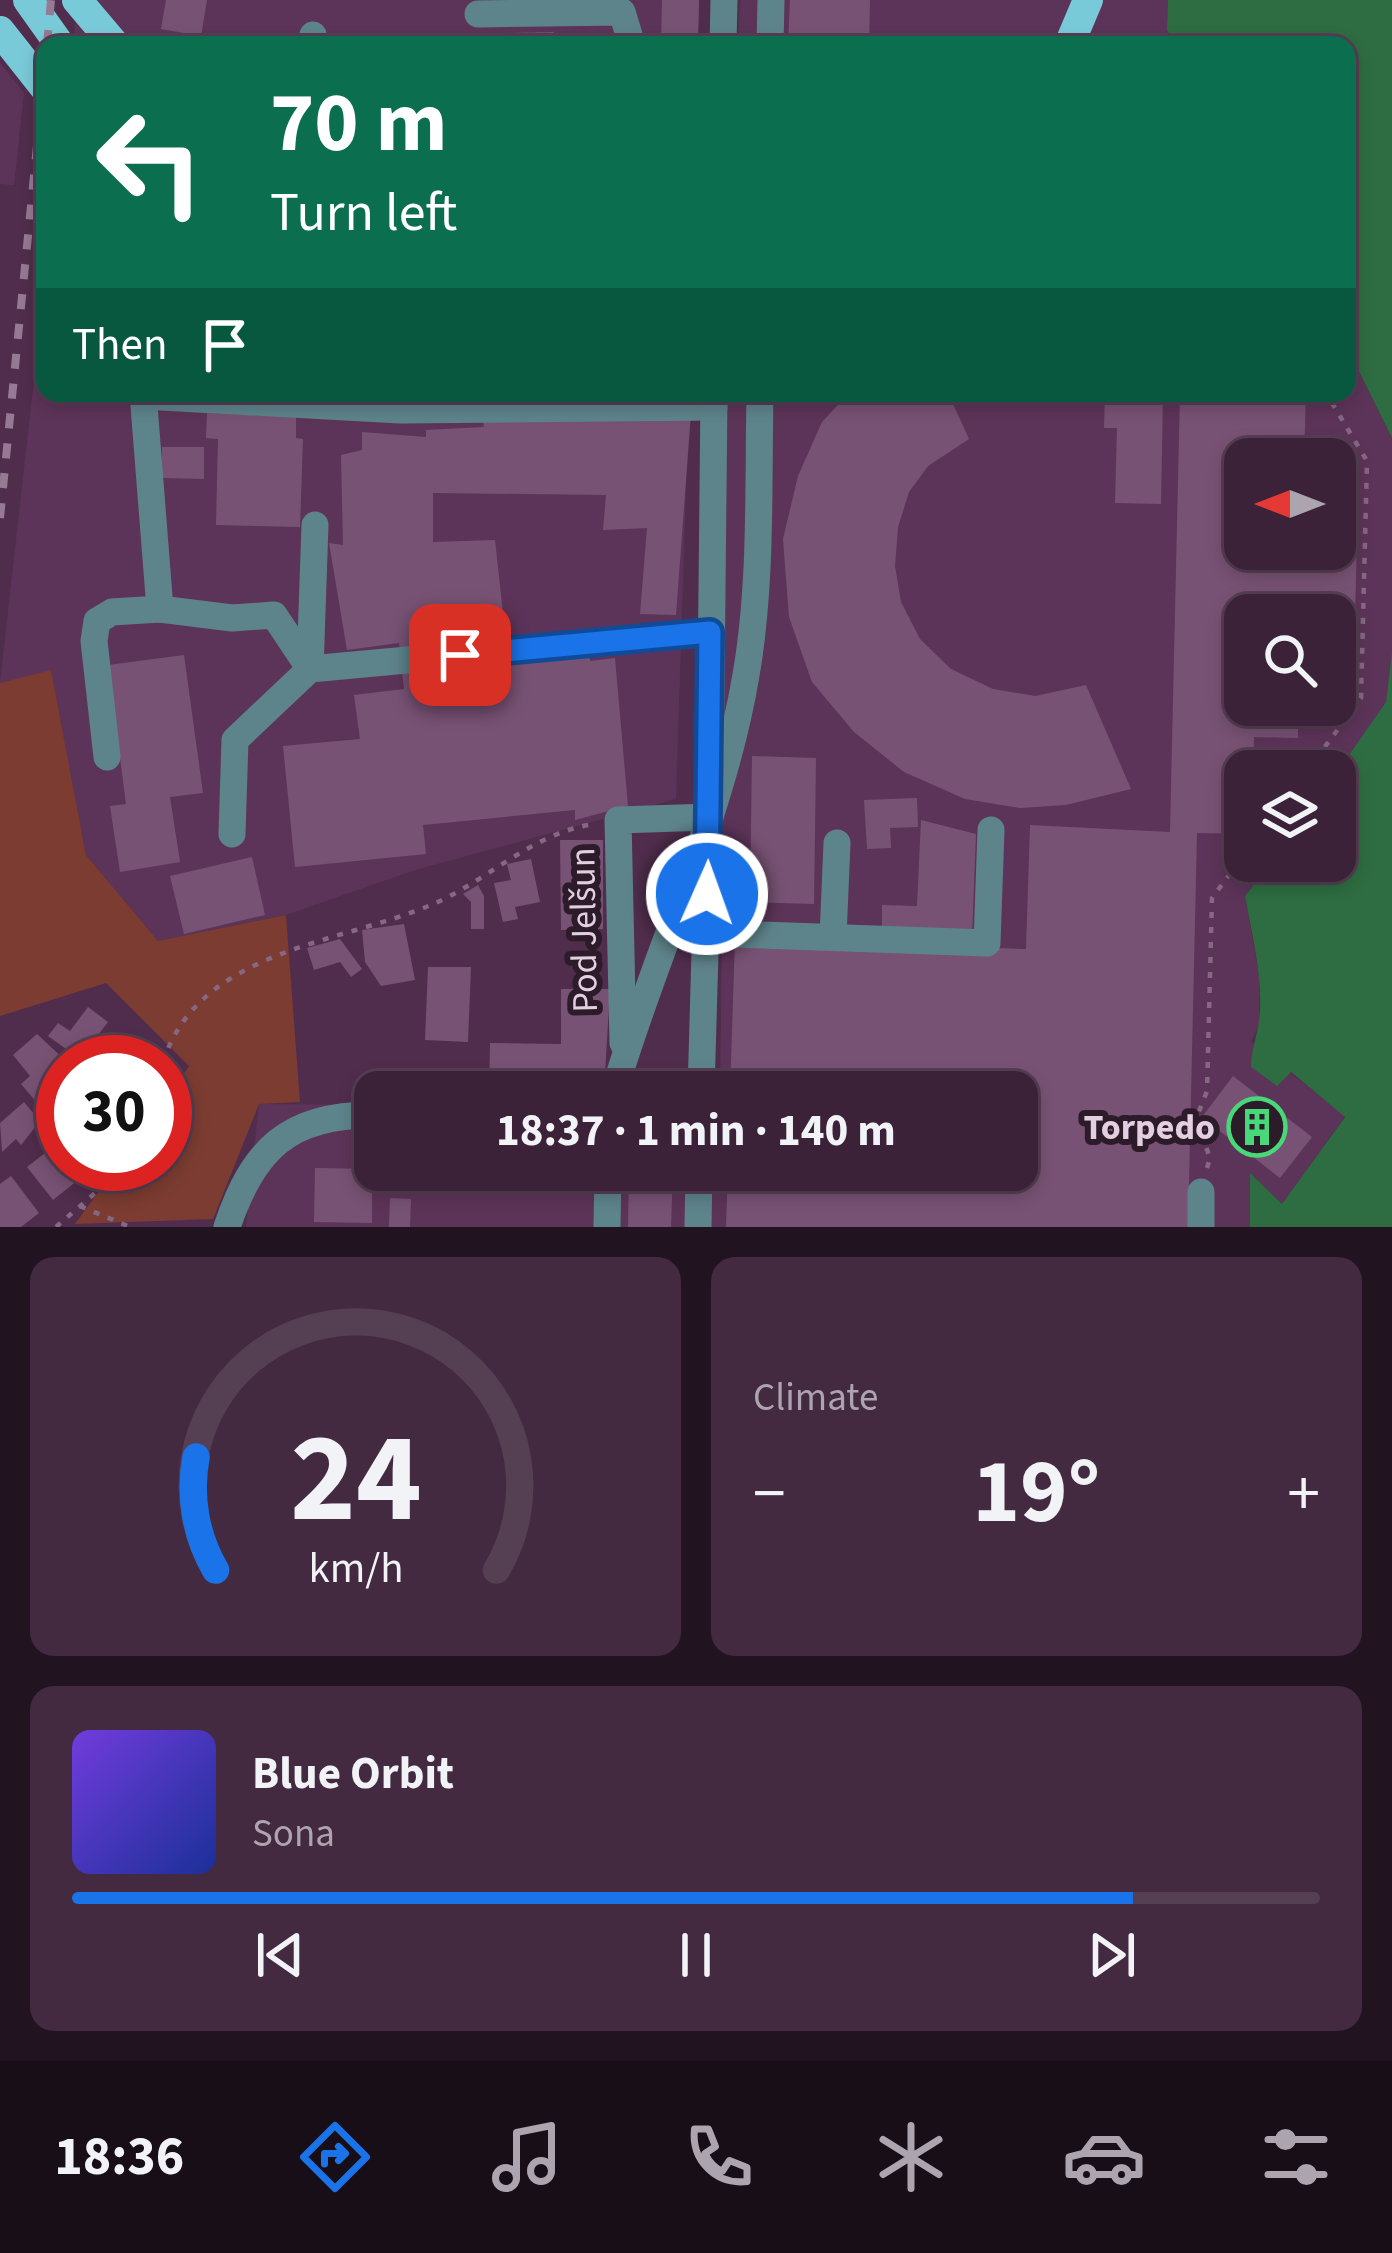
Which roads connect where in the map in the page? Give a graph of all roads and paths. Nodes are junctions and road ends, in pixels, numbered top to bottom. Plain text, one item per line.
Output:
1 (28, 0) edge
2 (77, 0) edge
3 (724, 0) edge
4 (771, 0) edge
5 (1088, 0) edge
6 (478, 14) dead end
7 (0, 31) edge
8 (54, 36) edge
9 (107, 36) edge
10 (629, 36) edge
11 (723, 36) edge
12 (770, 36) edge
13 (1073, 36) edge
14 (36, 77) edge
15 (144, 402) edge
16 (272, 402) edge
17 (651, 402) edge
18 (714, 402) edge
19 (760, 402) edge
20 (1331, 402) edge
21 (315, 525) dead end
22 (160, 609) junction
23 (710, 632) junction
24 (310, 668) junction
25 (1322, 750) edge
26 (107, 757) dead end
27 (710, 817) junction
28 (618, 820) junction
29 (991, 830) dead end
30 (232, 835) dead end
31 (837, 843) dead end
32 (1224, 882) edge
33 (705, 933) junction
34 (833, 937) junction
35 (173, 1035) edge
36 (624, 1058) junction
37 (620, 1071) edge
38 (702, 1071) edge
39 (354, 1118) edge
40 (94, 1191) edge
41 (608, 1191) edge
42 (699, 1191) edge
43 (1201, 1192) joint
44 (80, 1206) junction
45 (56, 1227) edge
46 (130, 1227) edge
47 (227, 1227) edge
48 (607, 1227) edge
49 (698, 1227) edge
50 (1201, 1227) edge

1 - 8 main road
2 - 9 main road
3 - 11 street
4 - 12 street
5 - 13 main road
6 - 10 street
7 - 14 main road
15 - 22 street
16 - 17 street
18 - 23 street
19 - 27 street
20 - 25 path
21 - 24 street
22 - 24 street
22 - 26 street
23 - 24 street
23 - 27 street
24 - 30 street
27 - 28 street, Pod Jelšun
27 - 33 street
27 - 36 street
28 - 35 path
28 - 36 street, Pod Jelšun
29 - 34 street
31 - 34 street
32 - 43 path
33 - 34 street
33 - 38 street
36 - 37 street
39 - 47 street
40 - 44 path
41 - 48 street
42 - 49 street
43 - 50 street
44 - 45 path
44 - 46 path

